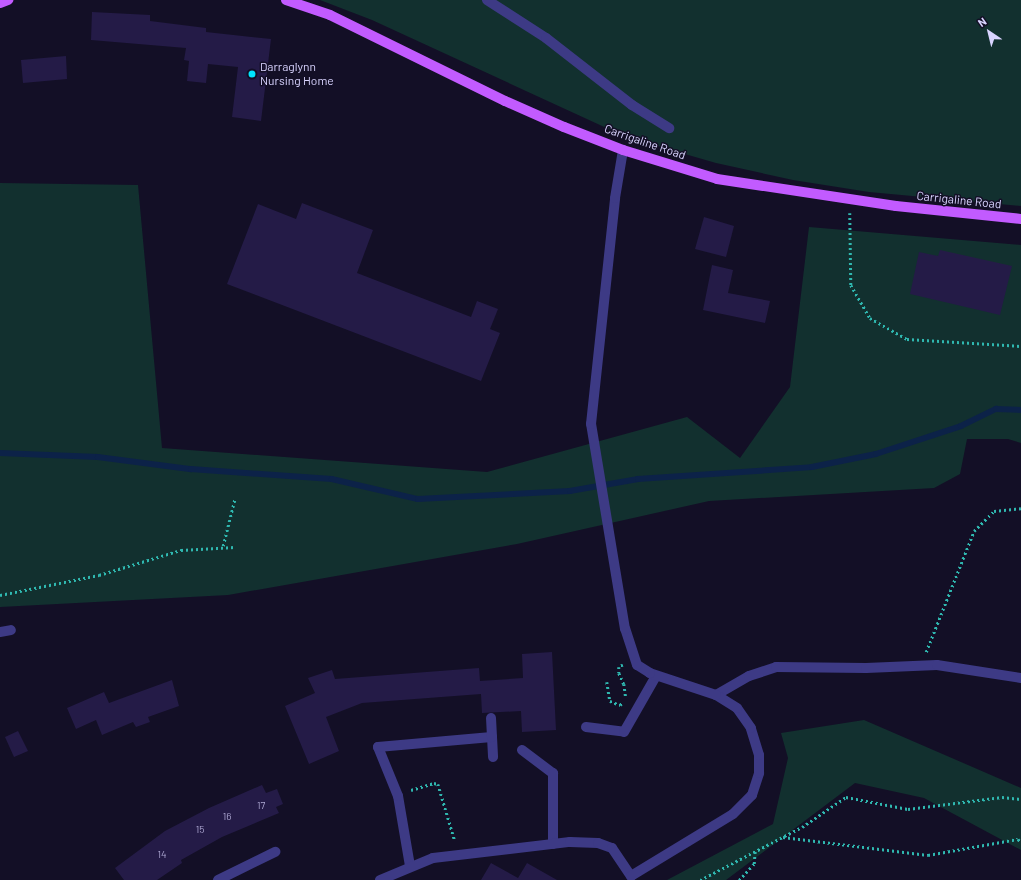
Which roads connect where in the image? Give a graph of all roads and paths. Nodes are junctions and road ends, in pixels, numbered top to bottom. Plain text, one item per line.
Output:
1 (8, 0) edge
2 (286, 0) edge
3 (487, 0) edge
4 (0, 3) edge
5 (669, 128) dead end
6 (623, 150) junction
7 (850, 200) junction
8 (1021, 219) edge
9 (1021, 346) edge
10 (235, 498) dead end
11 (1021, 508) edge
12 (223, 546) junction
13 (235, 547) dead end
14 (0, 595) edge
15 (11, 630) dead end
16 (0, 632) edge
17 (625, 664) dead end
18 (920, 665) junction
19 (656, 676) junction
20 (1019, 676) edge
21 (607, 682) dead end
22 (716, 695) junction
23 (491, 718) dead end
24 (586, 727) dead end
25 (492, 737) junction
26 (522, 750) dead end
27 (493, 757) dead end
28 (411, 790) dead end
29 (1021, 799) edge
30 (783, 836) junction
31 (1021, 842) edge
32 (552, 844) junction
33 (755, 851) junction
34 (275, 852) dead end
35 (459, 855) junction
36 (410, 866) junction
37 (629, 878) edge
38 (218, 880) edge
39 (380, 880) edge
40 (700, 880) edge
41 (739, 880) edge

1 - 4 main road
2 - 6 main road, Carrigaline Road
3 - 5 street
6 - 7 main road, Carrigaline Road
6 - 19 street
7 - 8 main road, Carrigaline Road
7 - 9 path
10 - 12 path
11 - 18 path
12 - 13 path
12 - 14 path
15 - 16 street
17 - 21 path
18 - 20 street
18 - 22 street
19 - 22 street
19 - 24 street
22 - 37 street
23 - 25 street
25 - 27 street
25 - 36 street
26 - 32 street
28 - 35 path
29 - 30 path
30 - 31 path
30 - 33 path
32 - 35 street
32 - 37 street
33 - 40 path
33 - 41 path
34 - 38 street
35 - 36 street
36 - 39 street

